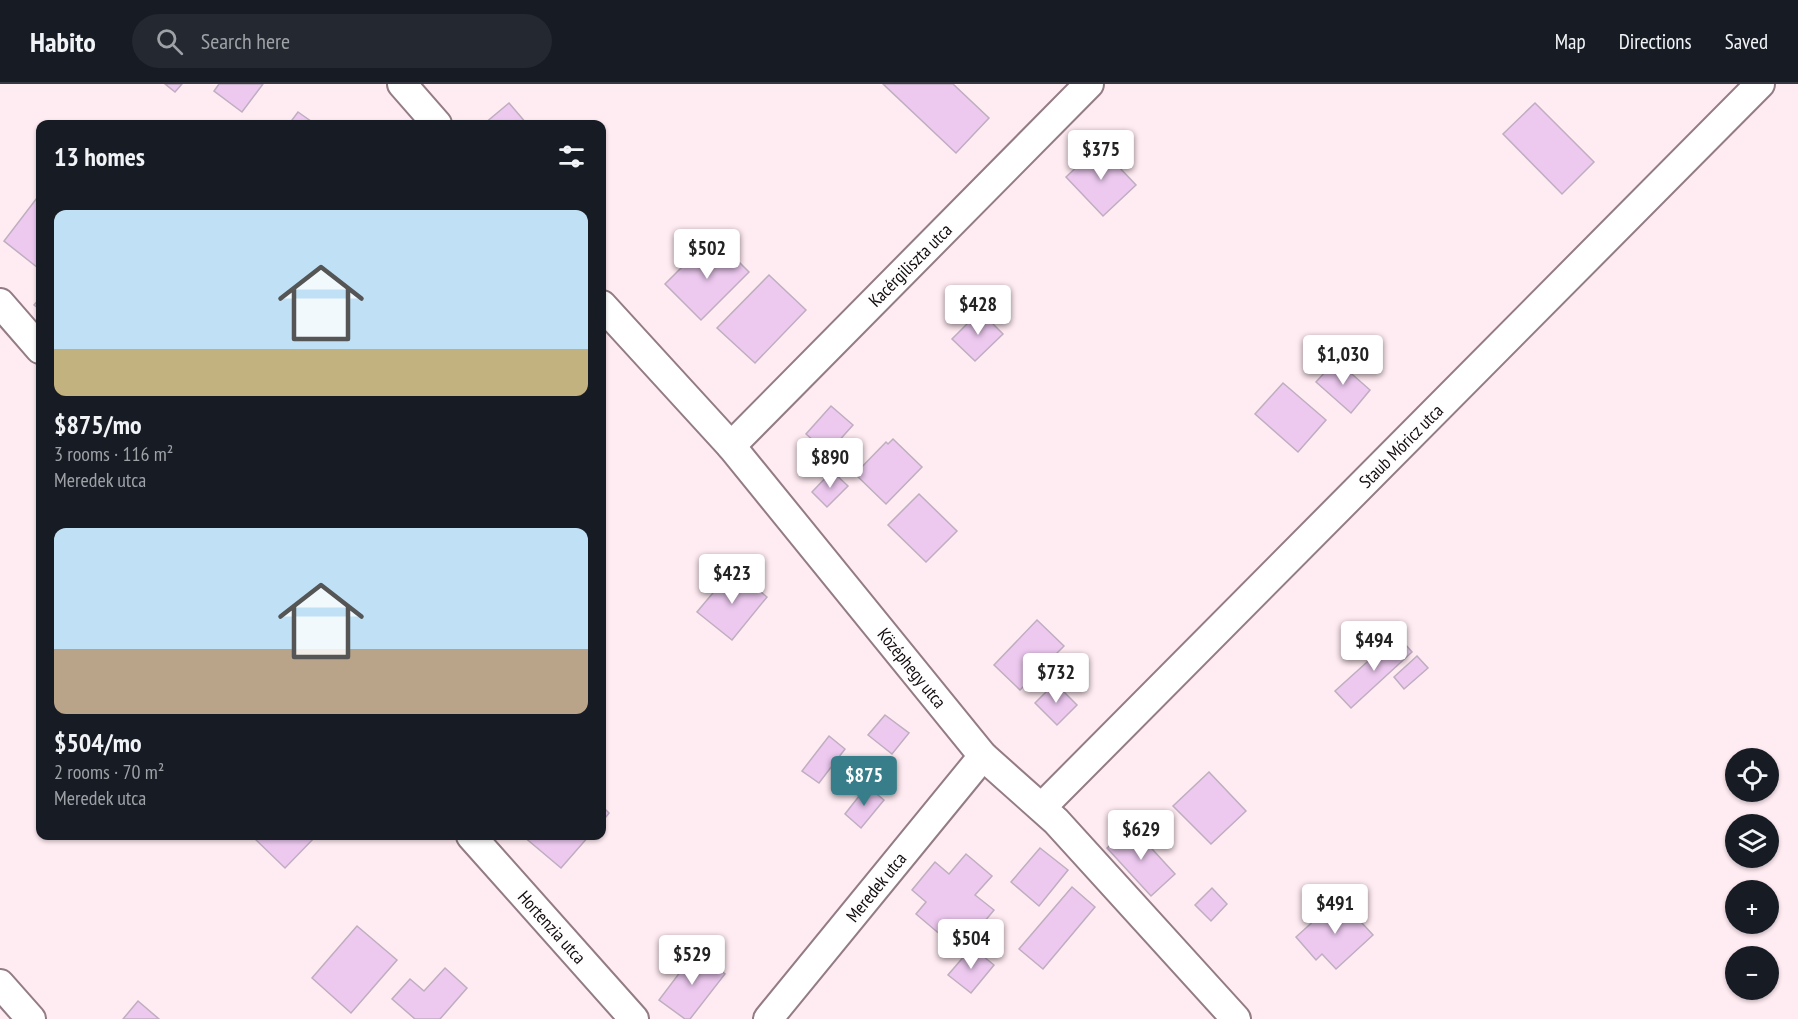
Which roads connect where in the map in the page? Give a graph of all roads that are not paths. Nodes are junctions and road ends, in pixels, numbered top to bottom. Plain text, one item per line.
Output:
1 (402, 84) edge
2 (1089, 84) edge
3 (1760, 84) edge
4 (434, 120) edge
5 (0, 303) edge
6 (606, 309) edge
7 (36, 344) edge
8 (731, 446) junction
9 (983, 756) junction
10 (1042, 807) junction
11 (475, 840) edge
12 (0, 984) edge
13 (31, 1019) edge
14 (633, 1019) edge
15 (768, 1019) edge
16 (1236, 1019) edge

1 - 4 street
2 - 8 street, Kacérgiliszta utca
3 - 10 street, Staub Móricz utca
5 - 7 street
6 - 8 street, Középhegy utca
8 - 9 street, Középhegy utca
9 - 10 street, Középhegy utca
9 - 15 street, Meredek utca
10 - 16 street, Középhegy utca
11 - 14 street, Hortenzia utca
12 - 13 street

